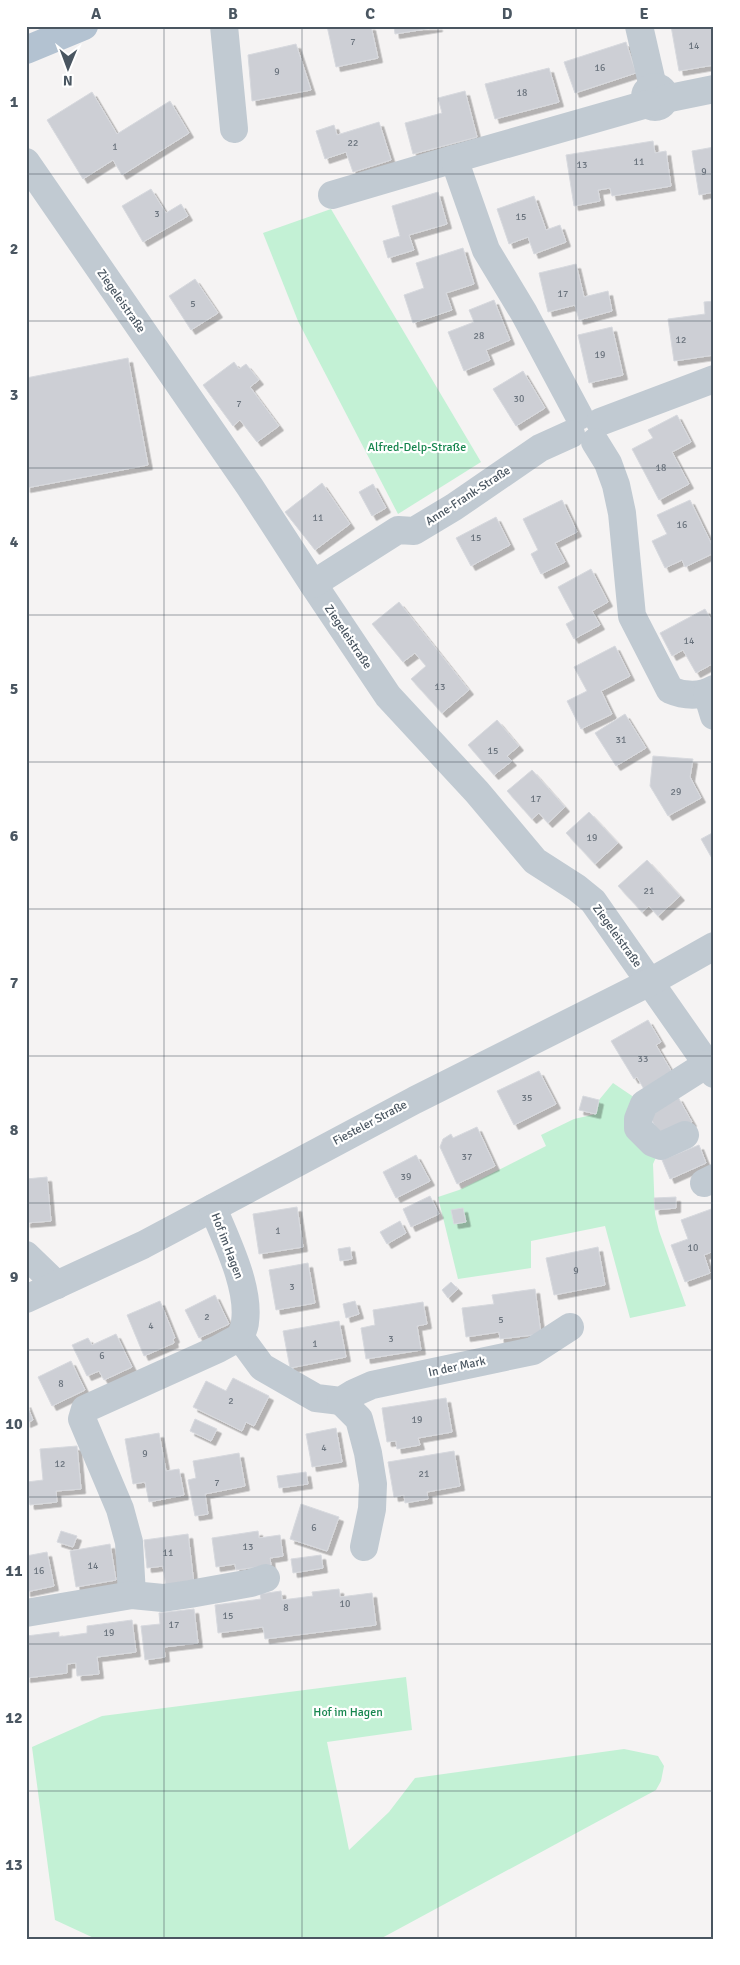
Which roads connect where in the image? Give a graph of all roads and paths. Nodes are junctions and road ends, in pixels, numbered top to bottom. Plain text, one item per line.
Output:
1 (84, 26) edge
2 (224, 26) edge
3 (639, 26) edge
4 (26, 50) edge
5 (714, 89) edge
6 (655, 97) junction
7 (234, 129) dead end
8 (454, 159) junction
9 (26, 162) edge
10 (332, 194) dead end
11 (714, 379) edge
12 (586, 429) junction
13 (312, 584) junction
14 (712, 699) edge
15 (714, 946) edge
16 (650, 982) junction
17 (710, 1069) edge
18 (684, 1135) dead end
19 (213, 1208) junction
20 (26, 1255) edge
21 (57, 1285) junction
22 (26, 1299) edge
23 (570, 1327) dead end
24 (240, 1337) junction
25 (341, 1401) junction
26 (364, 1547) dead end
27 (266, 1578) dead end
28 (132, 1595) junction
29 (26, 1613) edge

1 - 4 main road
2 - 7 street
3 - 6 street
5 - 6 street
6 - 8 street
8 - 10 street
8 - 12 street
9 - 13 street, Ziegeleistraße
11 - 12 street, Anne-Frank-Straße
12 - 13 street, Anne-Frank-Straße
12 - 14 street
13 - 16 street, Ziegeleistraße
15 - 16 street, Fiesteler Straße
16 - 17 street, Ziegeleistraße
16 - 19 street, Fiesteler Straße
17 - 18 street
19 - 21 street, Fiesteler Straße
19 - 24 street, Hof im Hagen
20 - 21 street
21 - 22 street, Fiesteler Straße
23 - 25 street, In der Mark
24 - 25 street
24 - 28 street
25 - 26 street
27 - 28 street
28 - 29 street

